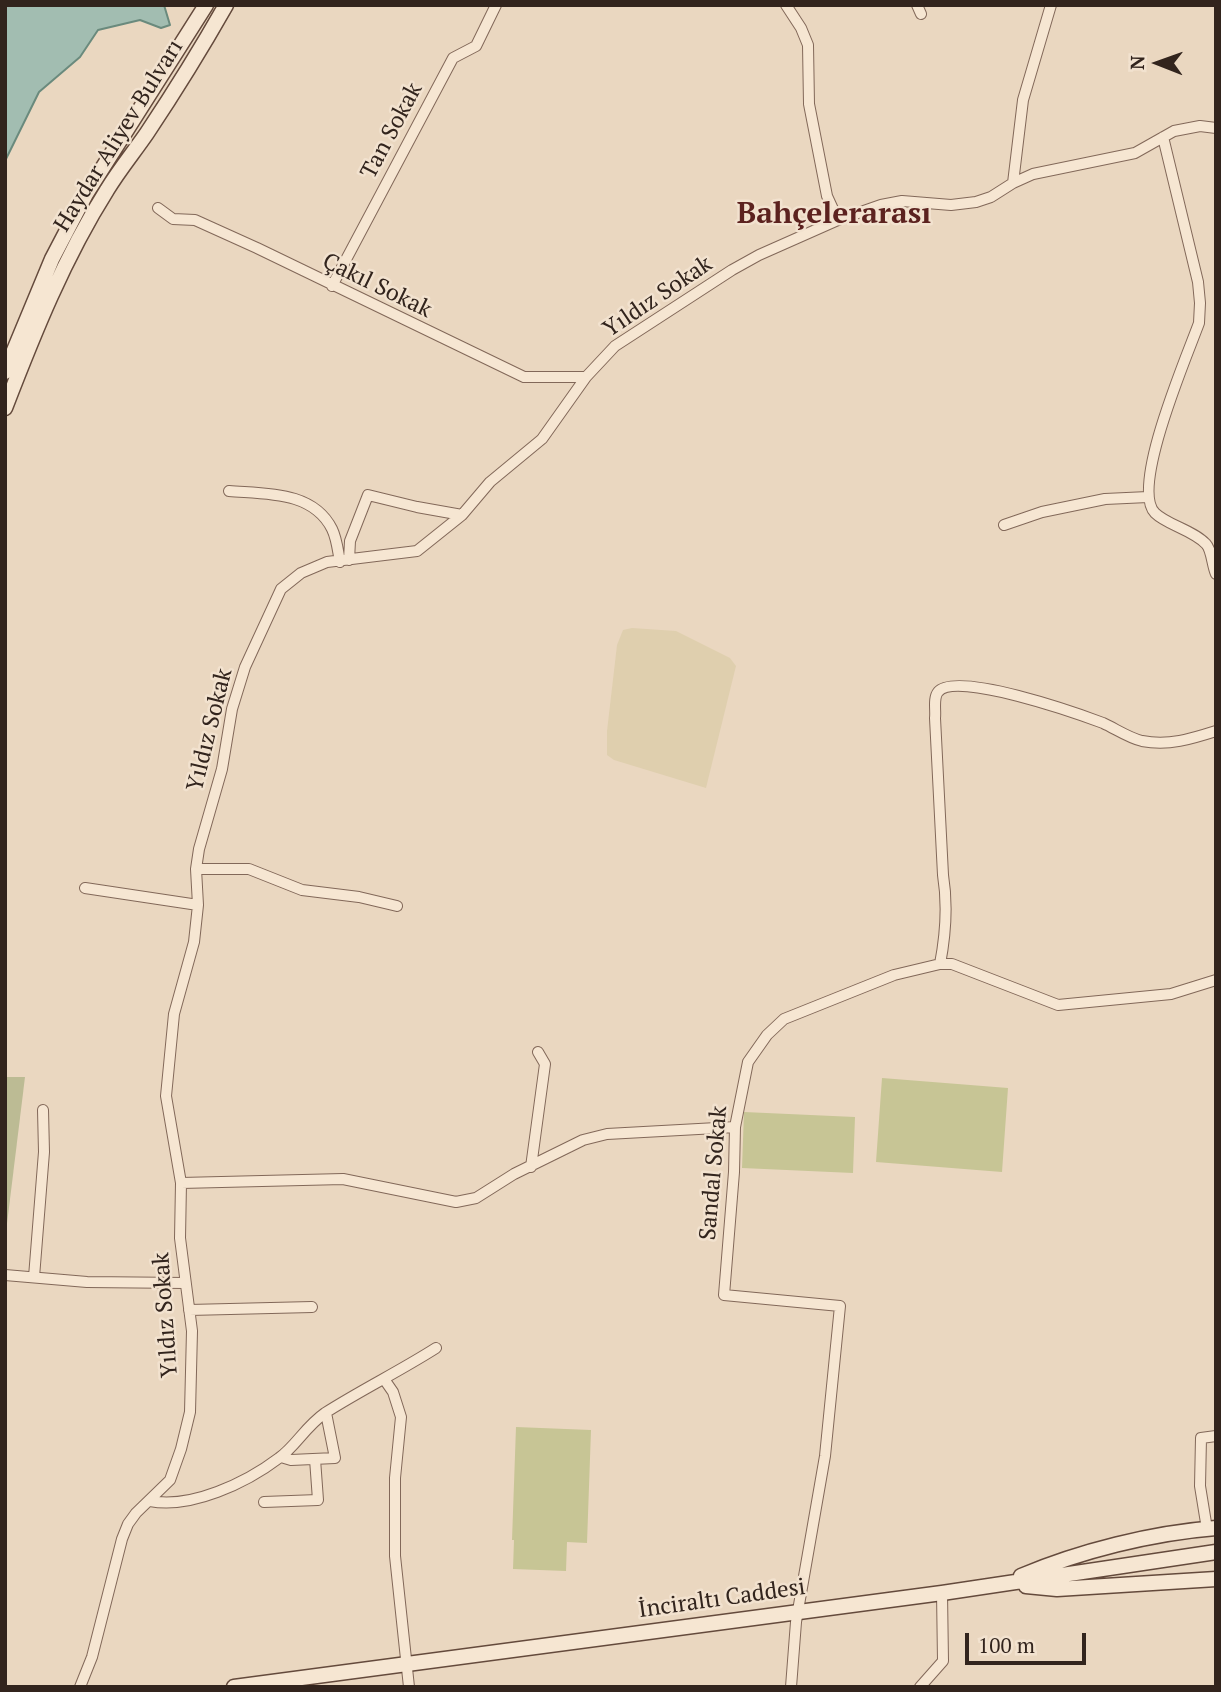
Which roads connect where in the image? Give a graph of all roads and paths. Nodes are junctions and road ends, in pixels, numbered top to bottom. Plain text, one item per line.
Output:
1 (206, 5) edge
2 (226, 5) edge
3 (496, 5) edge
4 (786, 5) edge
5 (1051, 5) edge
6 (1216, 128) edge
7 (1163, 137) junction
8 (1013, 183) junction
9 (158, 208) dead end
10 (838, 220) junction
11 (332, 285) junction
12 (5, 372) edge
13 (586, 377) junction
14 (5, 408) edge
15 (229, 491) dead end
16 (1148, 497) junction
17 (462, 515) junction
18 (1004, 525) dead end
19 (345, 561) junction
20 (1216, 574) edge
21 (1216, 731) edge
22 (196, 869) junction
23 (85, 888) dead end
24 (198, 905) junction
25 (397, 906) dead end
26 (940, 964) junction
27 (1216, 980) edge
28 (538, 1052) dead end
29 (43, 1110) dead end
30 (735, 1127) junction
31 (531, 1167) junction
32 (180, 1183) junction
33 (5, 1276) edge
34 (34, 1277) junction
35 (185, 1283) junction
36 (312, 1307) dead end
37 (189, 1310) junction
38 (436, 1348) dead end
39 (384, 1379) junction
40 (326, 1413) junction
41 (1216, 1436) edge
42 (281, 1457) junction
43 (315, 1459) junction
44 (150, 1501) junction
45 (264, 1503) dead end
46 (1211, 1529) edge
47 (1216, 1552) edge
48 (1216, 1579) edge
49 (1004, 1583) junction
50 (942, 1592) junction
51 (800, 1610) junction
52 (408, 1664) junction
53 (80, 1687) edge
54 (234, 1687) edge
55 (409, 1687) edge
56 (791, 1687) edge
57 (920, 1687) edge

1 - 12 main road, Haydar Aliyev Bulvarı
2 - 14 main road, Haydar Aliyev Bulvarı
3 - 11 street, Tan Sokak
4 - 10 street
5 - 8 street
6 - 7 street, Yıldız Sokak
7 - 8 street, Yıldız Sokak
7 - 16 street
8 - 10 street, Yıldız Sokak
9 - 11 street, Çakıl Sokak
10 - 13 street, Yıldız Sokak
11 - 13 street, Çakıl Sokak
13 - 17 street, Yıldız Sokak
15 - 19 street
16 - 18 street
16 - 20 street
17 - 19 street, Yıldız Sokak
17 - 19 street
19 - 22 street, Yıldız Sokak
21 - 26 street
22 - 24 street, Yıldız Sokak
22 - 25 street
23 - 24 street
24 - 32 street, Yıldız Sokak
26 - 27 street, Sandal Sokak
26 - 30 street, Sandal Sokak
28 - 31 street
29 - 34 street
30 - 31 street
30 - 51 street, Sandal Sokak
31 - 32 street
32 - 35 street, Yıldız Sokak
33 - 34 street
34 - 35 street
35 - 37 street, Yıldız Sokak
36 - 37 street
37 - 44 street, Yıldız Sokak
38 - 39 street
39 - 40 street
39 - 52 street
40 - 42 street
40 - 43 street
41 - 46 street
42 - 43 street
42 - 44 street
43 - 45 street
44 - 53 street, Yıldız Sokak
46 - 49 main road
47 - 49 main road, İnciraltı Caddesi
48 - 49 main road
49 - 50 main road, İnciraltı Caddesi
50 - 51 main road, İnciraltı Caddesi
50 - 57 street
51 - 52 main road, İnciraltı Caddesi
51 - 56 street, Sandal Sokak
52 - 54 main road, İnciraltı Caddesi
52 - 55 street

